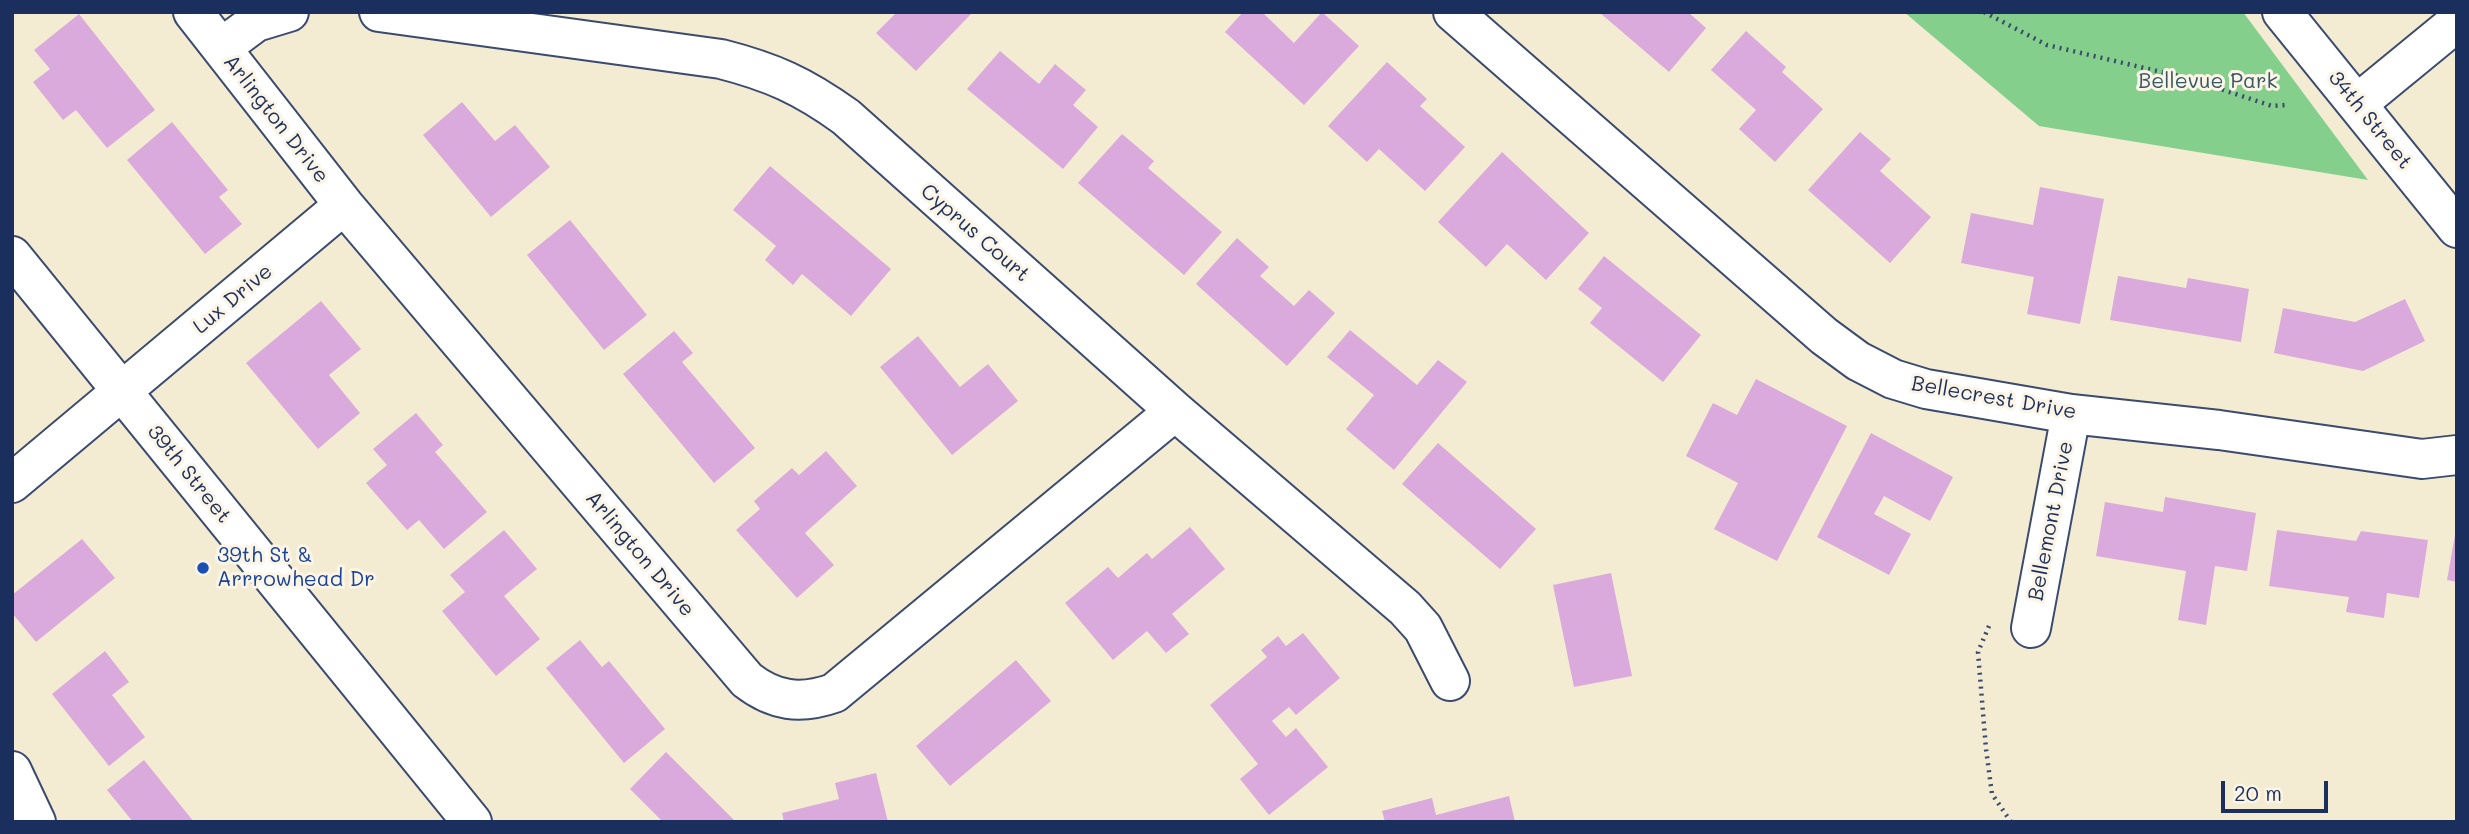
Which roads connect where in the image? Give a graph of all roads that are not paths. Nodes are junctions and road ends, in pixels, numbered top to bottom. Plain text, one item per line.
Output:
1 (193, 12) edge
2 (289, 12) edge
3 (379, 12) edge
4 (1453, 12) edge
5 (2282, 12) edge
6 (2457, 22) edge
7 (221, 48) junction
8 (2357, 104) junction
9 (344, 205) junction
10 (2457, 228) edge
11 (12, 256) edge
12 (122, 392) junction
13 (1175, 411) junction
14 (2071, 414) junction
15 (2457, 455) edge
16 (12, 483) edge
17 (2031, 628) dead end
18 (1450, 681) dead end
19 (12, 771) edge
20 (36, 822) edge
21 (472, 822) edge

1 - 7 street, Arlington Drive
2 - 7 street
3 - 13 street, Cyprus Court
4 - 14 street, Bellecrest Drive
5 - 8 street, 34th Street
6 - 8 street
7 - 9 street, Arlington Drive
8 - 10 street, 34th Street
9 - 12 street, Lux Drive
9 - 13 street, Arlington Drive
11 - 12 street, 39th Street
12 - 16 street, Lux Drive
12 - 21 street, 39th Street
13 - 18 street, Cyprus Court
14 - 15 street, Bellecrest Drive
14 - 17 street, Bellemont Drive
19 - 20 street

